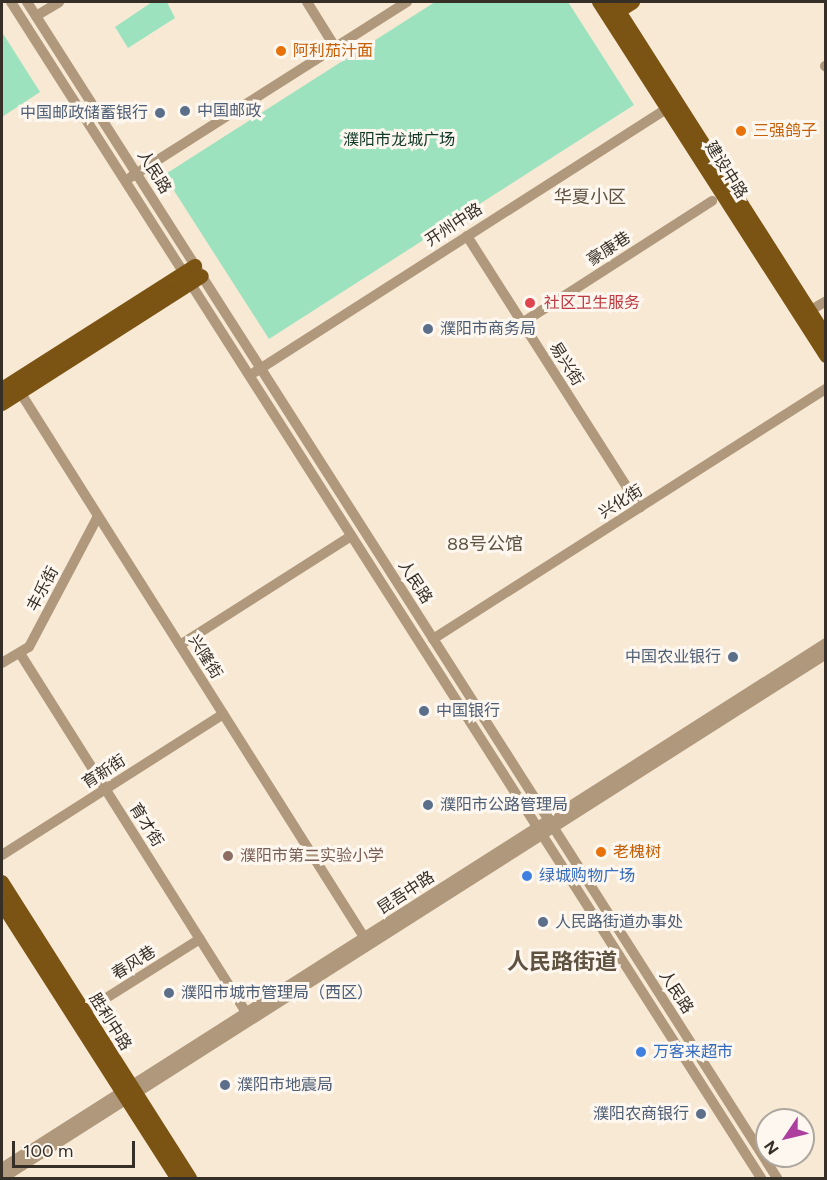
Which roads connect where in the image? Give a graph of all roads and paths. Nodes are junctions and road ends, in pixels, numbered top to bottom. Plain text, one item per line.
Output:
1 (11, 2) edge
2 (27, 2) edge
3 (59, 2) edge
4 (307, 2) edge
5 (406, 2) edge
6 (633, 2) edge
7 (608, 6) edge
8 (36, 16) junction
9 (335, 47) junction
10 (672, 105) junction
11 (137, 174) junction
12 (126, 181) junction
13 (712, 201) dead end
14 (467, 237) junction
15 (193, 274) junction
16 (825, 301) edge
17 (810, 311) junction
18 (522, 323) junction
19 (825, 336) edge
20 (825, 356) edge
21 (261, 368) junction
22 (249, 376) junction
23 (2, 389) edge
24 (825, 390) edge
25 (20, 392) junction
26 (2, 404) edge
27 (640, 508) junction
28 (98, 516) junction
29 (351, 536) junction
30 (433, 639) junction
31 (825, 643) edge
32 (180, 645) junction
33 (825, 654) edge
34 (21, 655) junction
35 (2, 663) edge
36 (223, 714) junction
37 (105, 789) junction
38 (551, 824) junction
39 (540, 831) junction
40 (2, 855) edge
41 (2, 882) edge
42 (2, 904) edge
43 (364, 937) junction
44 (200, 939) junction
45 (84, 1012) junction
46 (246, 1012) junction
47 (129, 1093) junction
48 (2, 1168) edge
49 (759, 1175) edge
50 (3, 1179) edge
51 (177, 1179) edge
52 (190, 1179) edge
53 (746, 1179) edge
54 (777, 1179) edge

1 - 12 street, 人民路
2 - 8 street, 人民路
3 - 8 street
4 - 9 street
5 - 9 street
6 - 7 main road
7 - 10 main road, 建设中路
8 - 11 street, 人民路
9 - 11 street
10 - 14 street, 开州中路
10 - 17 main road, 建设中路
10 - 20 main road, 建设中路
11 - 12 street
11 - 15 street, 人民路
12 - 15 street, 人民路
13 - 18 street, 豪康巷
14 - 18 street, 易兴街
14 - 21 street, 开州中路
15 - 21 street, 人民路
15 - 22 street, 人民路
15 - 23 main road
15 - 25 main road
16 - 17 street
17 - 19 main road, 建设中路
18 - 27 street, 易兴街
21 - 22 street, 开州中路
21 - 30 street, 人民路
22 - 29 street, 人民路
24 - 27 street, 兴化街
25 - 26 main road
25 - 28 street, 兴隆街
27 - 30 street, 兴化街
28 - 32 street, 兴隆街
28 - 34 street, 丰乐街
29 - 32 street
29 - 39 street, 人民路
30 - 38 street, 人民路
31 - 38 street, 昆吾中路
32 - 36 street, 兴隆街
33 - 38 street, 昆吾中路
34 - 35 street
34 - 37 street, 育才街
36 - 37 street, 育新街
36 - 43 street, 兴隆街
37 - 40 street, 育新街
37 - 44 street, 育才街
38 - 39 street, 昆吾中路
38 - 54 street, 人民路
39 - 43 street, 昆吾中路
39 - 47 street, 昆吾中路
39 - 49 street, 人民路
41 - 45 main road, 胜利中路
42 - 47 main road, 胜利中路
43 - 46 street, 昆吾中路
44 - 45 street, 春风巷
44 - 46 street, 育才街
45 - 47 main road, 胜利中路
46 - 47 street, 昆吾中路
47 - 48 street, 昆吾中路
47 - 50 street, 昆吾中路
47 - 51 main road, 胜利中路
47 - 52 main road, 胜利中路
49 - 53 street

